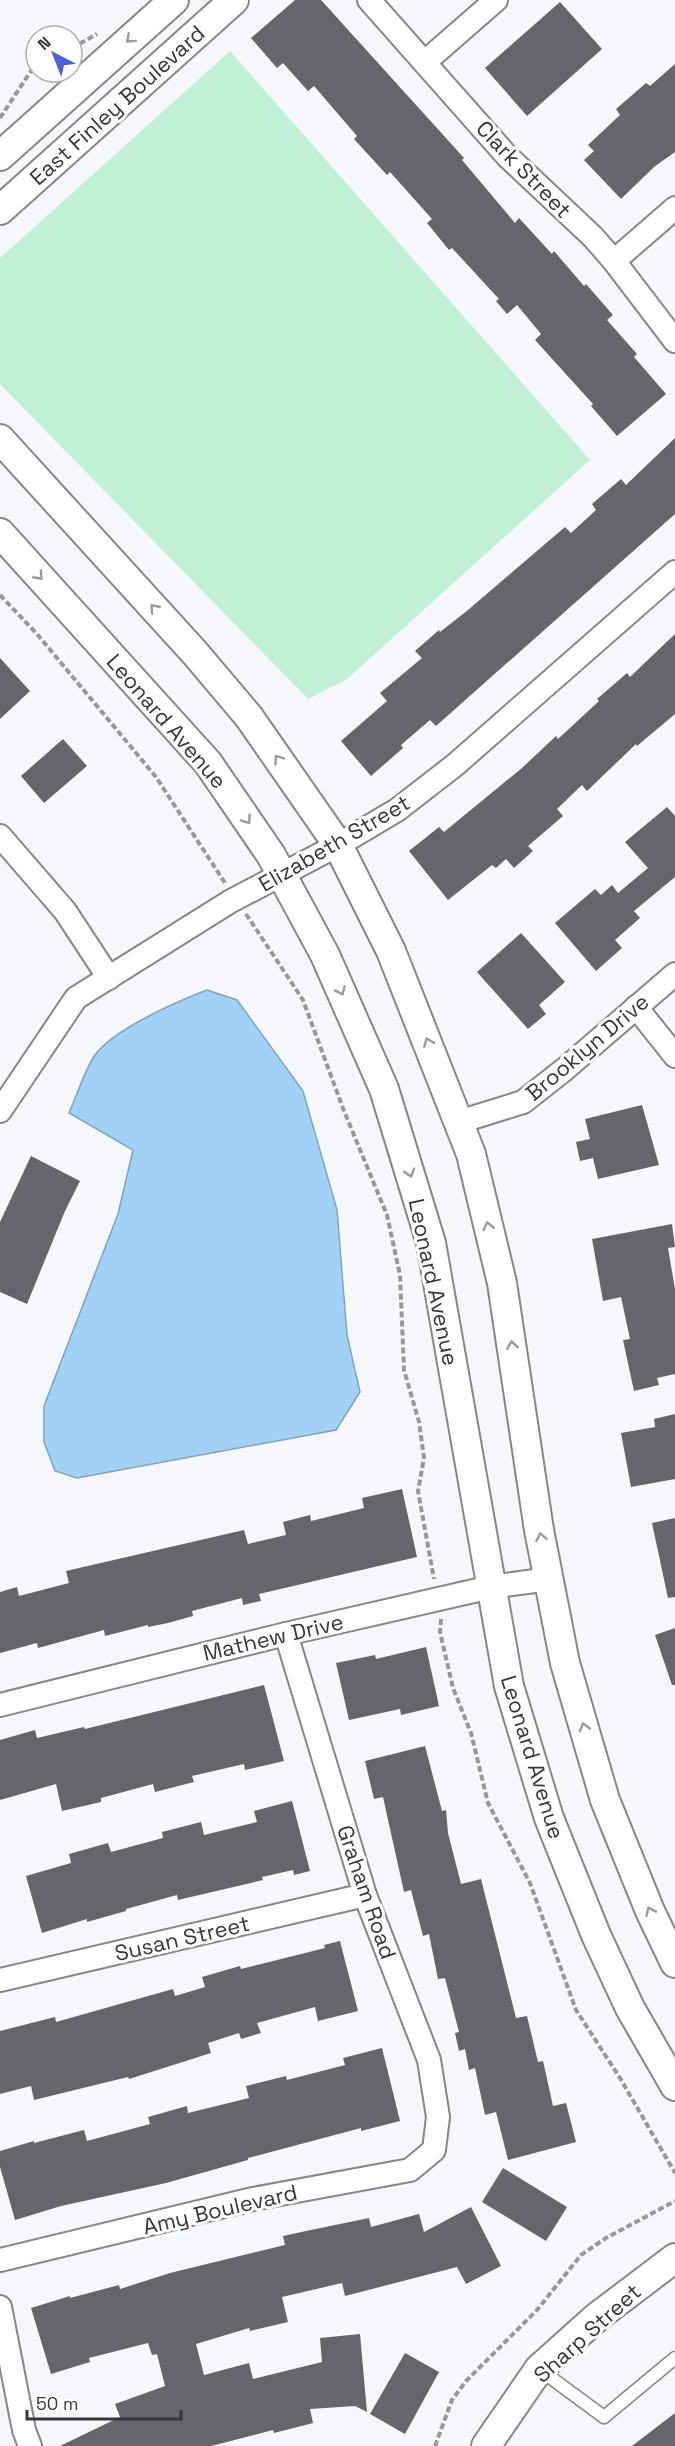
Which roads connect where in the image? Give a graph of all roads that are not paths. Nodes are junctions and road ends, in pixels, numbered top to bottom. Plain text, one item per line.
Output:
1 (174, 0) edge
2 (234, 0) edge
3 (369, 0) edge
4 (496, 0) edge
5 (425, 62) junction
6 (0, 156) edge
7 (675, 208) edge
8 (0, 210) edge
9 (614, 261) junction
10 (675, 341) edge
11 (0, 439) edge
12 (0, 533) edge
13 (675, 572) edge
14 (0, 836) edge
15 (338, 845) junction
16 (282, 876) junction
17 (675, 974) edge
18 (109, 978) junction
19 (636, 1007) junction
20 (675, 1056) edge
21 (0, 1111) edge
22 (459, 1122) junction
23 (549, 1579) junction
24 (491, 1587) junction
25 (286, 1634) junction
26 (0, 1704) edge
27 (364, 1895) junction
28 (675, 1964) edge
29 (0, 1980) edge
30 (675, 2086) edge
31 (434, 2150) joint
32 (675, 2258) edge
33 (0, 2260) edge
34 (0, 2307) edge
35 (675, 2358) edge
36 (539, 2369) junction
37 (30, 2446) edge
38 (486, 2446) edge

1 -> 6 street, East Finley Boulevard
2 - 8 street, East Finley Boulevard
3 - 5 street, Clark Street
4 - 5 street
5 - 9 street, Clark Street
7 - 9 street
9 - 10 street, Clark Street
15 -> 11 street
12 -> 16 street, Leonard Avenue
13 - 15 street, Elizabeth Street
14 - 18 street
15 - 16 street, Elizabeth Street
22 -> 15 street
16 - 18 street, Elizabeth Street
16 -> 24 street, Leonard Avenue
17 - 19 street, Brooklyn Drive
18 - 21 street, Elizabeth Street
19 - 20 street
19 - 22 street, Brooklyn Drive
23 -> 22 street
23 - 24 street, Mathew Drive
28 -> 23 street
24 - 25 street, Mathew Drive
24 - 30 street, Leonard Avenue
25 - 26 street, Mathew Drive
25 - 27 street, Graham Road
27 - 29 street, Susan Street
27 - 31 street, Graham Road
31 - 33 street, Amy Boulevard
32 - 36 street, Sharp Street
34 - 37 street
35 - 36 lane
36 - 38 street, Sharp Street

